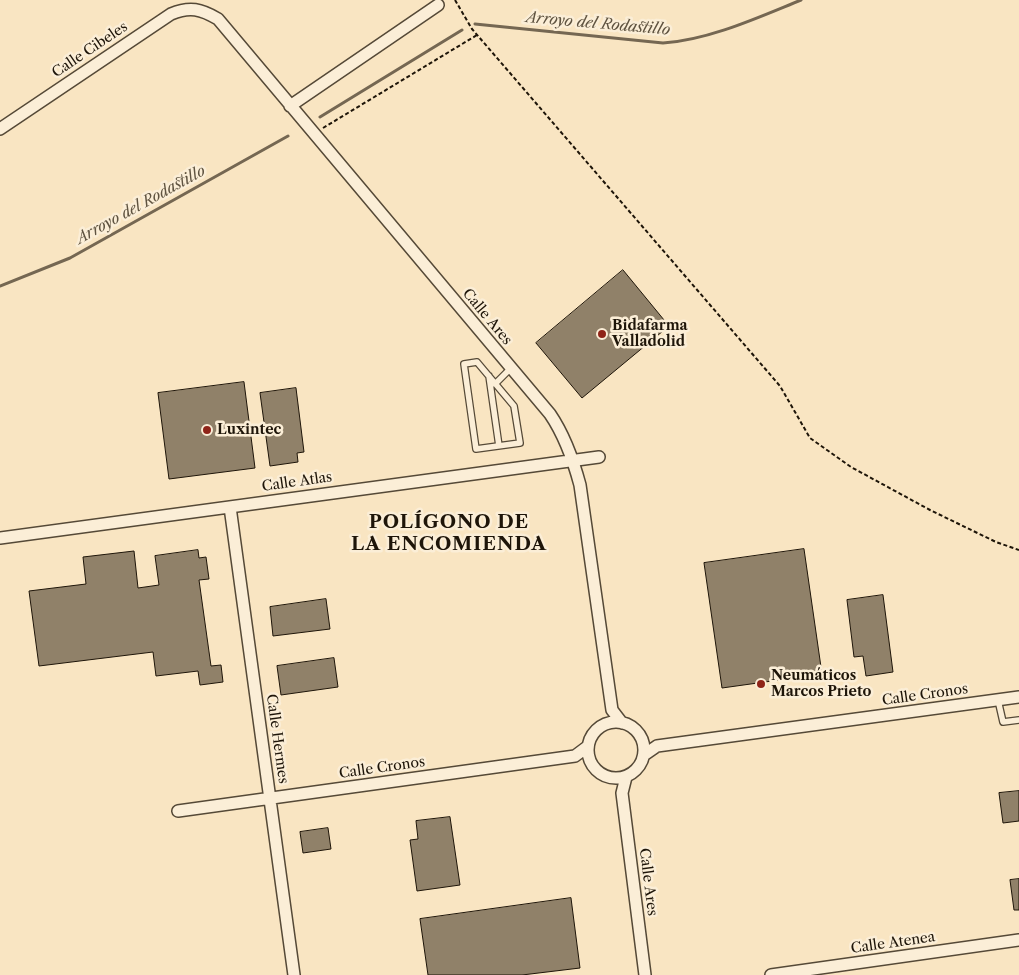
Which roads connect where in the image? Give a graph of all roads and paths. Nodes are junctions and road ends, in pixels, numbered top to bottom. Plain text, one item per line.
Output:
1 (455, 0) edge
2 (438, 4) dead end
3 (201, 9) joint
4 (478, 35) junction
5 (290, 106) junction
6 (0, 129) edge
7 (314, 134) junction
8 (511, 368) junction
9 (489, 376) junction
10 (495, 384) junction
11 (499, 446) junction
12 (599, 457) dead end
13 (573, 460) junction
14 (230, 507) junction
15 (0, 538) edge
16 (1019, 550) edge
17 (1019, 697) edge
18 (998, 700) junction
19 (612, 710) junction
20 (1019, 720) edge
21 (622, 723) junction
22 (606, 724) junction
23 (642, 739) junction
24 (657, 746) junction
25 (587, 747) junction
26 (644, 755) junction
27 (575, 756) junction
28 (589, 762) junction
29 (626, 777) junction
30 (611, 778) junction
31 (622, 793) junction
32 (270, 798) junction
33 (178, 810) dead end
34 (1019, 940) edge
35 (294, 975) edge
36 (645, 975) edge
37 (771, 975) edge

1 - 4 path
2 - 5 street
3 - 5 street, Calle Ares
3 - 6 street, Calle Cibeles
4 - 7 path
4 - 16 path
5 - 7 street, Calle Ares
7 - 8 street, Calle Ares
8 - 10 lane
8 - 13 street, Calle Ares
9 - 10 lane
9 - 11 lane
9 - 11 lane
10 - 11 lane
12 - 13 street, Calle Atlas
13 - 14 street, Calle Atlas
13 - 19 street, Calle Ares
14 - 15 street, Calle Atlas
14 - 32 street, Calle Hermes
17 - 18 street, Calle Cronos
18 - 20 lane
18 - 24 street, Calle Cronos
19 - 21 street, Calle Ares
19 - 22 street
21 - 22 street
21 - 23 street
22 - 25 street
23 - 24 street
23 - 26 street
24 - 26 street, Calle Cronos
25 - 27 street, Calle Cronos
25 - 28 street
26 - 29 street
27 - 28 street
27 - 32 street, Calle Cronos
28 - 30 street
29 - 30 street
29 - 31 street, Calle Ares
30 - 31 street, Calle Ares
31 - 36 street, Calle Ares
32 - 33 street, Calle Cronos
32 - 35 street, Calle Hermes
34 - 37 street, Calle Atenea

